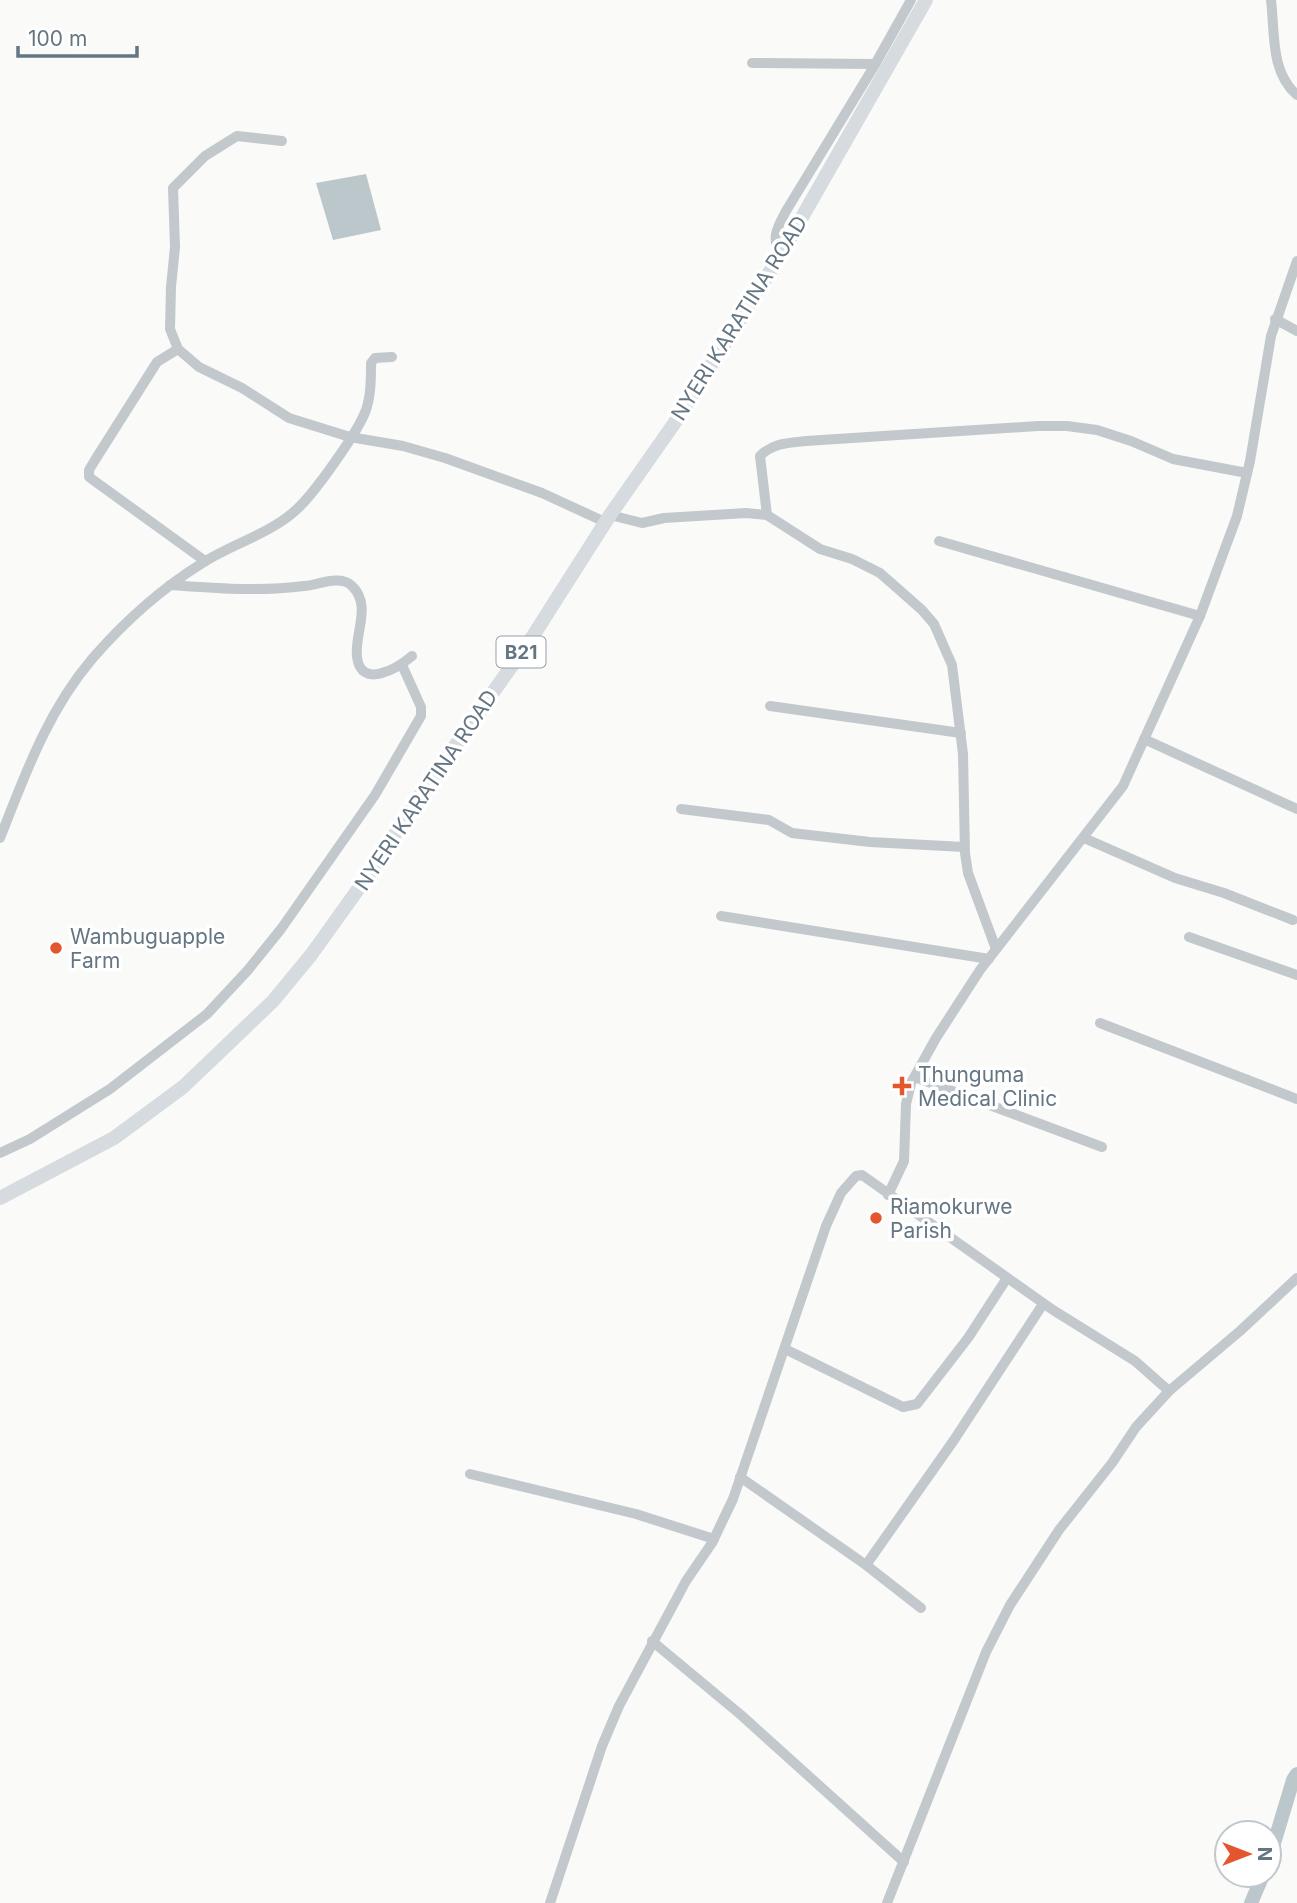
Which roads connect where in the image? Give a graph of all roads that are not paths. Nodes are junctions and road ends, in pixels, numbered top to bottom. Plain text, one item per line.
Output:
1 (911, 0) edge
2 (926, 0) edge
3 (1270, 0) edge
4 (752, 63) dead end
5 (875, 64) junction
6 (1297, 95) edge
7 (282, 141) dead end
8 (781, 254) junction
9 (1297, 261) edge
10 (1275, 319) junction
11 (1297, 331) edge
12 (178, 349) junction
13 (392, 357) dead end
14 (350, 437) junction
15 (1247, 473) junction
16 (767, 515) junction
17 (607, 519) junction
18 (939, 541) dead end
19 (205, 561) junction
20 (170, 585) junction
21 (1200, 616) junction
22 (412, 656) dead end
23 (402, 665) junction
24 (770, 706) dead end
25 (961, 733) junction
26 (1144, 739) junction
27 (681, 809) dead end
28 (1297, 809) edge
29 (0, 838) edge
30 (1084, 838) junction
31 (964, 847) junction
32 (721, 916) dead end
33 (1293, 919) dead end
34 (1189, 937) dead end
35 (996, 949) junction
36 (989, 959) junction
37 (1297, 975) edge
38 (1100, 1023) dead end
39 (915, 1077) junction
40 (1297, 1099) edge
41 (1102, 1147) dead end
42 (0, 1153) edge
43 (888, 1195) junction
44 (0, 1198) edge
45 (1007, 1278) junction
46 (1297, 1278) edge
47 (1043, 1304) junction
48 (785, 1349) junction
49 (1169, 1391) junction
50 (470, 1474) dead end
51 (740, 1477) junction
52 (714, 1539) junction
53 (866, 1565) junction
54 (921, 1608) dead end
55 (652, 1642) junction
56 (904, 1862) junction
57 (550, 1903) edge
58 (887, 1903) edge

1 - 5 street
2 - 8 highway, NYERI KARATINA ROAD / B21
3 - 6 street
4 - 5 street
5 - 8 street
7 - 12 street
8 - 17 highway, NYERI KARATINA ROAD / B21
9 - 10 street
10 - 11 street
10 - 15 street
12 - 14 street
12 - 19 street
13 - 14 street
14 - 17 street
14 - 19 street
15 - 16 street
15 - 21 street
16 - 17 street
16 - 25 street
17 - 44 highway, NYERI KARATINA ROAD / B21
18 - 21 street
19 - 20 street
20 - 23 street
20 - 29 street
21 - 26 street
22 - 23 street
23 - 42 street
24 - 25 street
25 - 31 street
26 - 28 street
26 - 30 street
27 - 31 street
30 - 33 street
30 - 35 street
31 - 35 street
32 - 36 street
34 - 37 street
35 - 36 street
36 - 39 street
38 - 40 street
39 - 41 street
39 - 43 street
43 - 45 street
43 - 48 street
45 - 47 street
45 - 48 street
46 - 49 street
47 - 49 street
47 - 53 street
48 - 51 street
49 - 56 street
50 - 52 street
51 - 52 street
51 - 53 street
52 - 55 street
53 - 54 street
55 - 56 street
55 - 57 street
56 - 58 street

